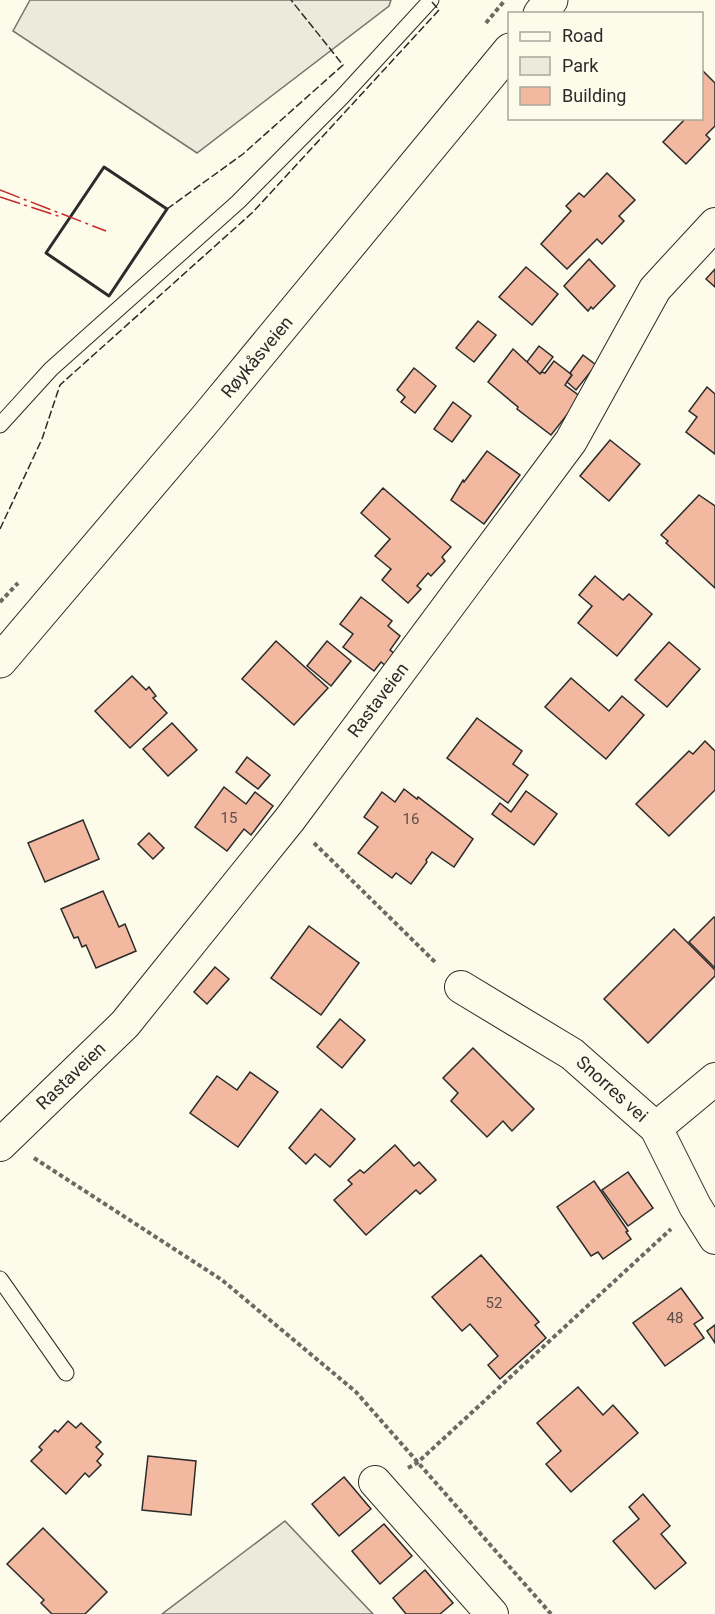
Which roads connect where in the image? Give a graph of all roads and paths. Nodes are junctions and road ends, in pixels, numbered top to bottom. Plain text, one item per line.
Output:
1 (431, 0) edge
2 (551, 0) edge
3 (542, 12) edge
4 (508, 52) edge
5 (715, 224) edge
6 (0, 425) edge
7 (0, 661) edge
8 (290, 819) junction
9 (461, 987) joint
10 (715, 1079) edge
11 (656, 1128) junction
12 (3, 1142) edge
13 (695, 1206) junction
14 (715, 1238) edge
15 (0, 1279) edge
16 (66, 1373) dead end
17 (417, 1463) junction
18 (375, 1482) joint
19 (492, 1614) edge
20 (551, 1614) edge

1 - 6 lane
2 - 3 main road
4 - 7 main road, Røykåsveien
5 - 8 street, Rastaveien
8 - 9 path
8 - 12 street, Rastaveien
9 - 11 street, Snorres vei
10 - 11 street
11 - 13 street, Snorres vei
12 - 17 path
13 - 14 street, Snorres vei
13 - 17 path
15 - 16 lane
17 - 18 path
17 - 20 path
18 - 19 street

